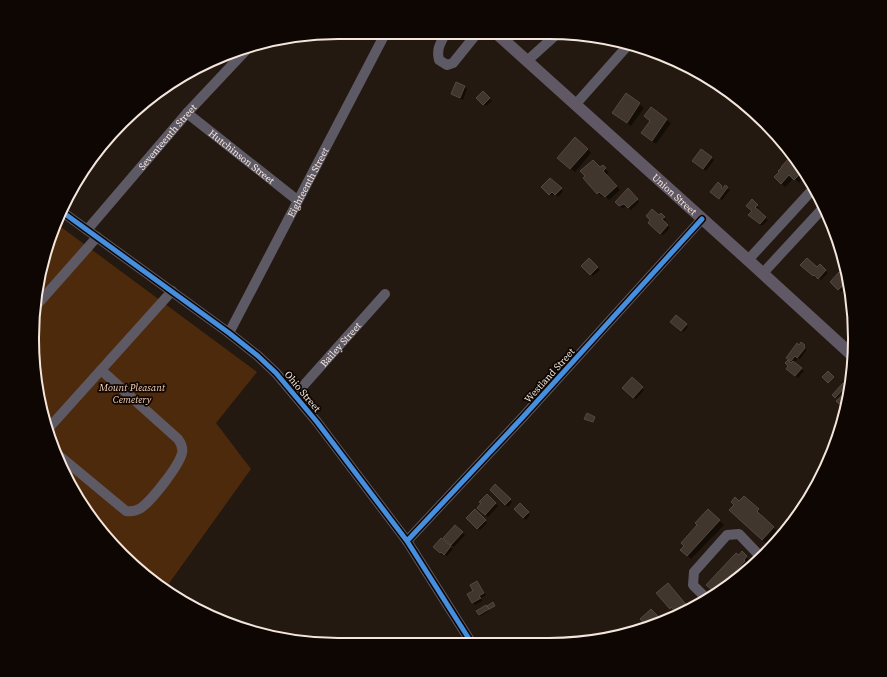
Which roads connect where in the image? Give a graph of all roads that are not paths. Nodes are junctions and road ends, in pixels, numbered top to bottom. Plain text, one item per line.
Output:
1 (382, 39) edge
2 (442, 39) edge
3 (472, 39) edge
4 (503, 39) edge
5 (551, 39) edge
6 (625, 49) edge
7 (240, 56) edge
8 (527, 61) junction
9 (575, 105) junction
10 (187, 113) junction
11 (810, 193) edge
12 (297, 200) junction
13 (820, 212) edge
14 (66, 215) edge
15 (702, 219) junction
16 (87, 230) junction
17 (97, 237) junction
18 (748, 260) junction
19 (763, 273) junction
20 (172, 292) junction
21 (385, 294) dead end
22 (42, 299) edge
23 (229, 333) junction
24 (847, 351) edge
25 (101, 370) junction
26 (295, 395) junction
27 (52, 425) edge
28 (65, 461) edge
29 (407, 541) junction
30 (757, 553) edge
31 (703, 595) edge
32 (468, 638) edge

1 - 12 street, Eighteenth Street
2 - 3 street
4 - 8 main road, Union Street
5 - 8 street
6 - 9 street
7 - 10 street, Seventeenth Street
8 - 9 main road, Union Street
9 - 15 main road, Union Street
10 - 12 street, Hutchinson Street
10 - 16 street, Seventeenth Street
11 - 18 street
12 - 23 street, Eighteenth Street
13 - 19 street
14 - 16 street, Ohio Street
15 - 18 main road, Union Street
15 - 29 street, Westland Street
16 - 17 street, Ohio Street
17 - 20 street, Ohio Street
17 - 22 street
18 - 19 main road, Union Street
19 - 24 main road, Union Street
20 - 23 street, Ohio Street
20 - 25 street
21 - 26 street, Bailey Street
23 - 26 street, Ohio Street
25 - 27 street
25 - 28 street
26 - 29 street, Ohio Street
29 - 32 street, Ohio Street
30 - 31 street

